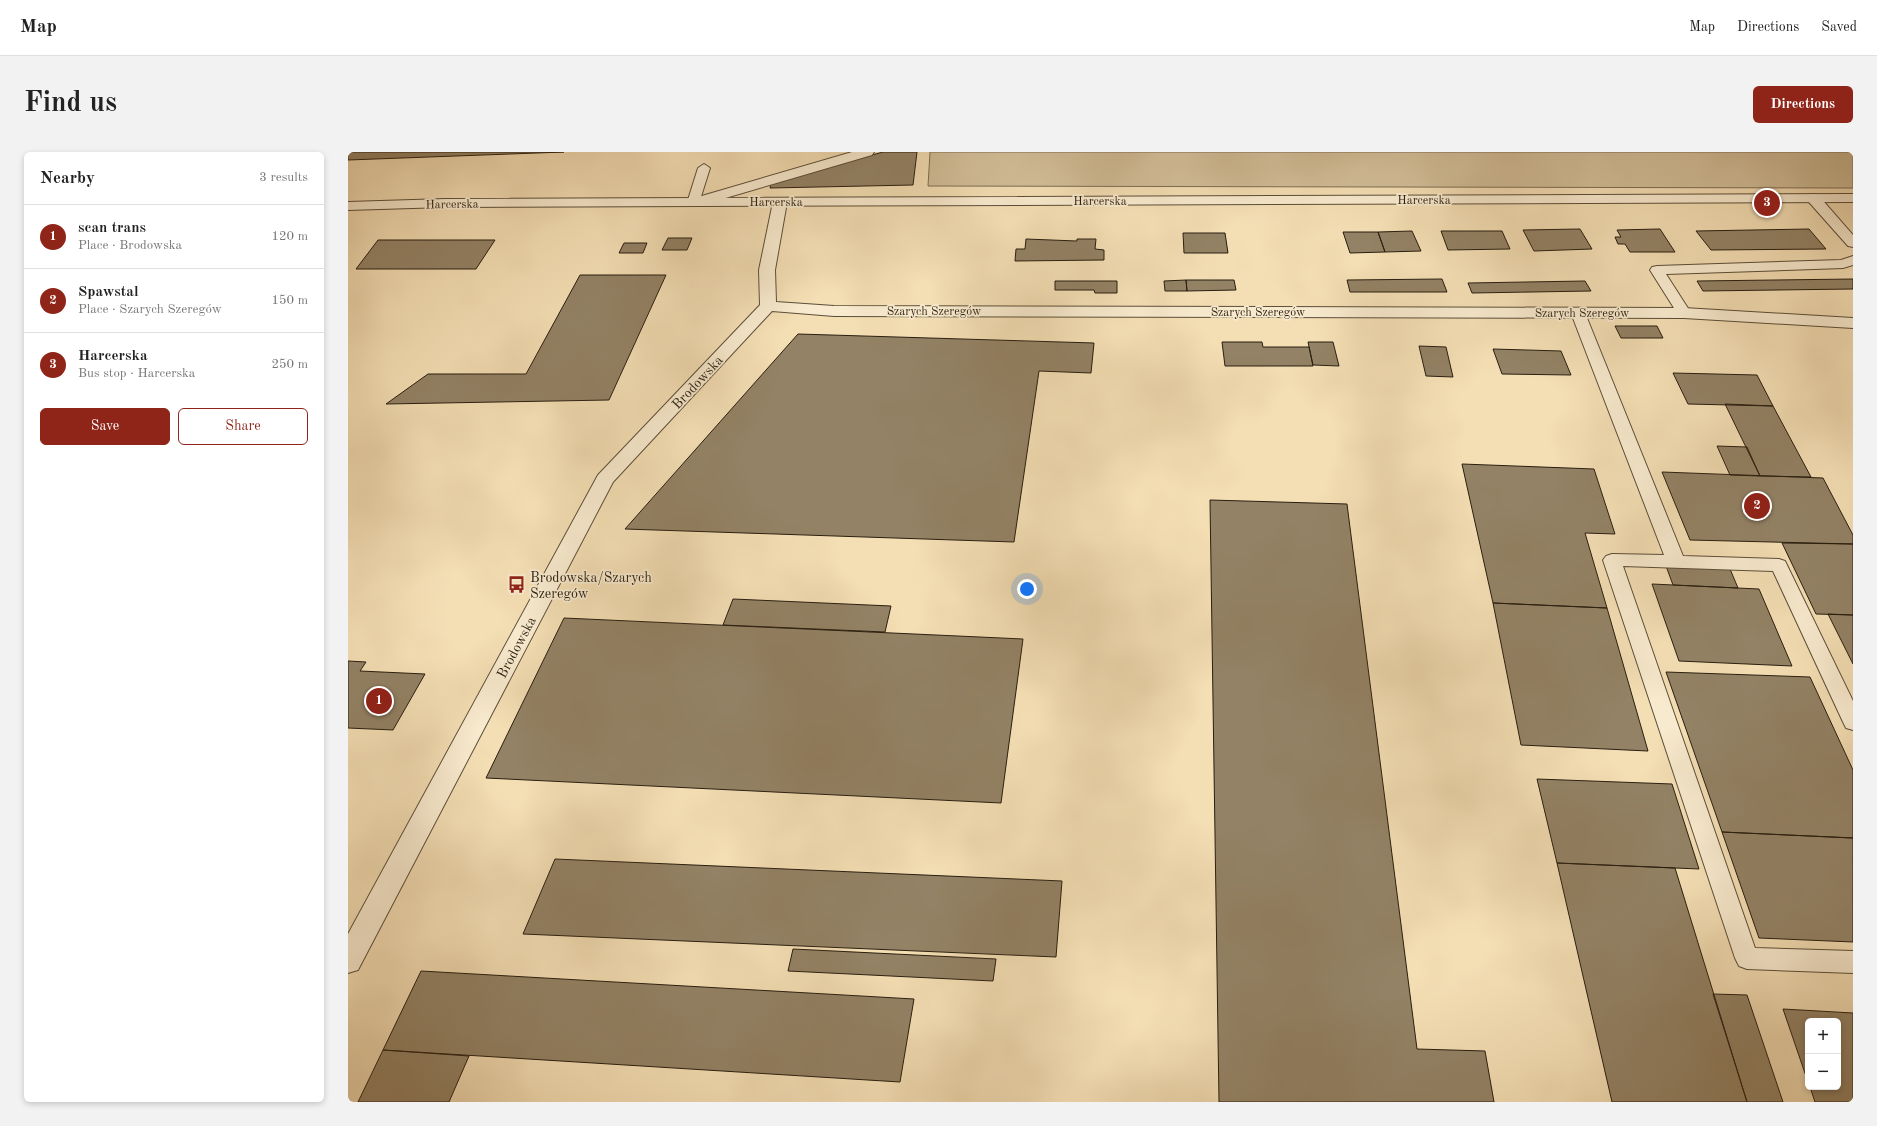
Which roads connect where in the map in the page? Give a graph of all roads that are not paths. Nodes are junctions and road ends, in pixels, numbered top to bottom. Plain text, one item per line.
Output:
1 (867, 152) edge
2 (704, 168) dead end
3 (1813, 198) junction
4 (1853, 198) edge
5 (693, 202) junction
6 (780, 202) junction
7 (348, 206) edge
8 (1853, 243) edge
9 (1853, 260) edge
10 (768, 306) junction
11 (1578, 313) junction
12 (1684, 313) junction
13 (1853, 323) edge
14 (1676, 562) junction
15 (1853, 722) edge
16 (348, 962) edge
17 (1853, 962) edge

1 - 5 street
2 - 5 lane
3 - 4 street, Harcerska
3 - 6 street, Harcerska
3 - 8 lane
5 - 6 street, Harcerska
5 - 7 street, Harcerska
6 - 10 street
9 - 12 lane
10 - 11 street, Szarych Szeregów
10 - 16 street, Brodowska
11 - 12 street, Szarych Szeregów
11 - 14 lane
12 - 13 street, Szarych Szeregów
14 - 15 lane
14 - 17 lane

